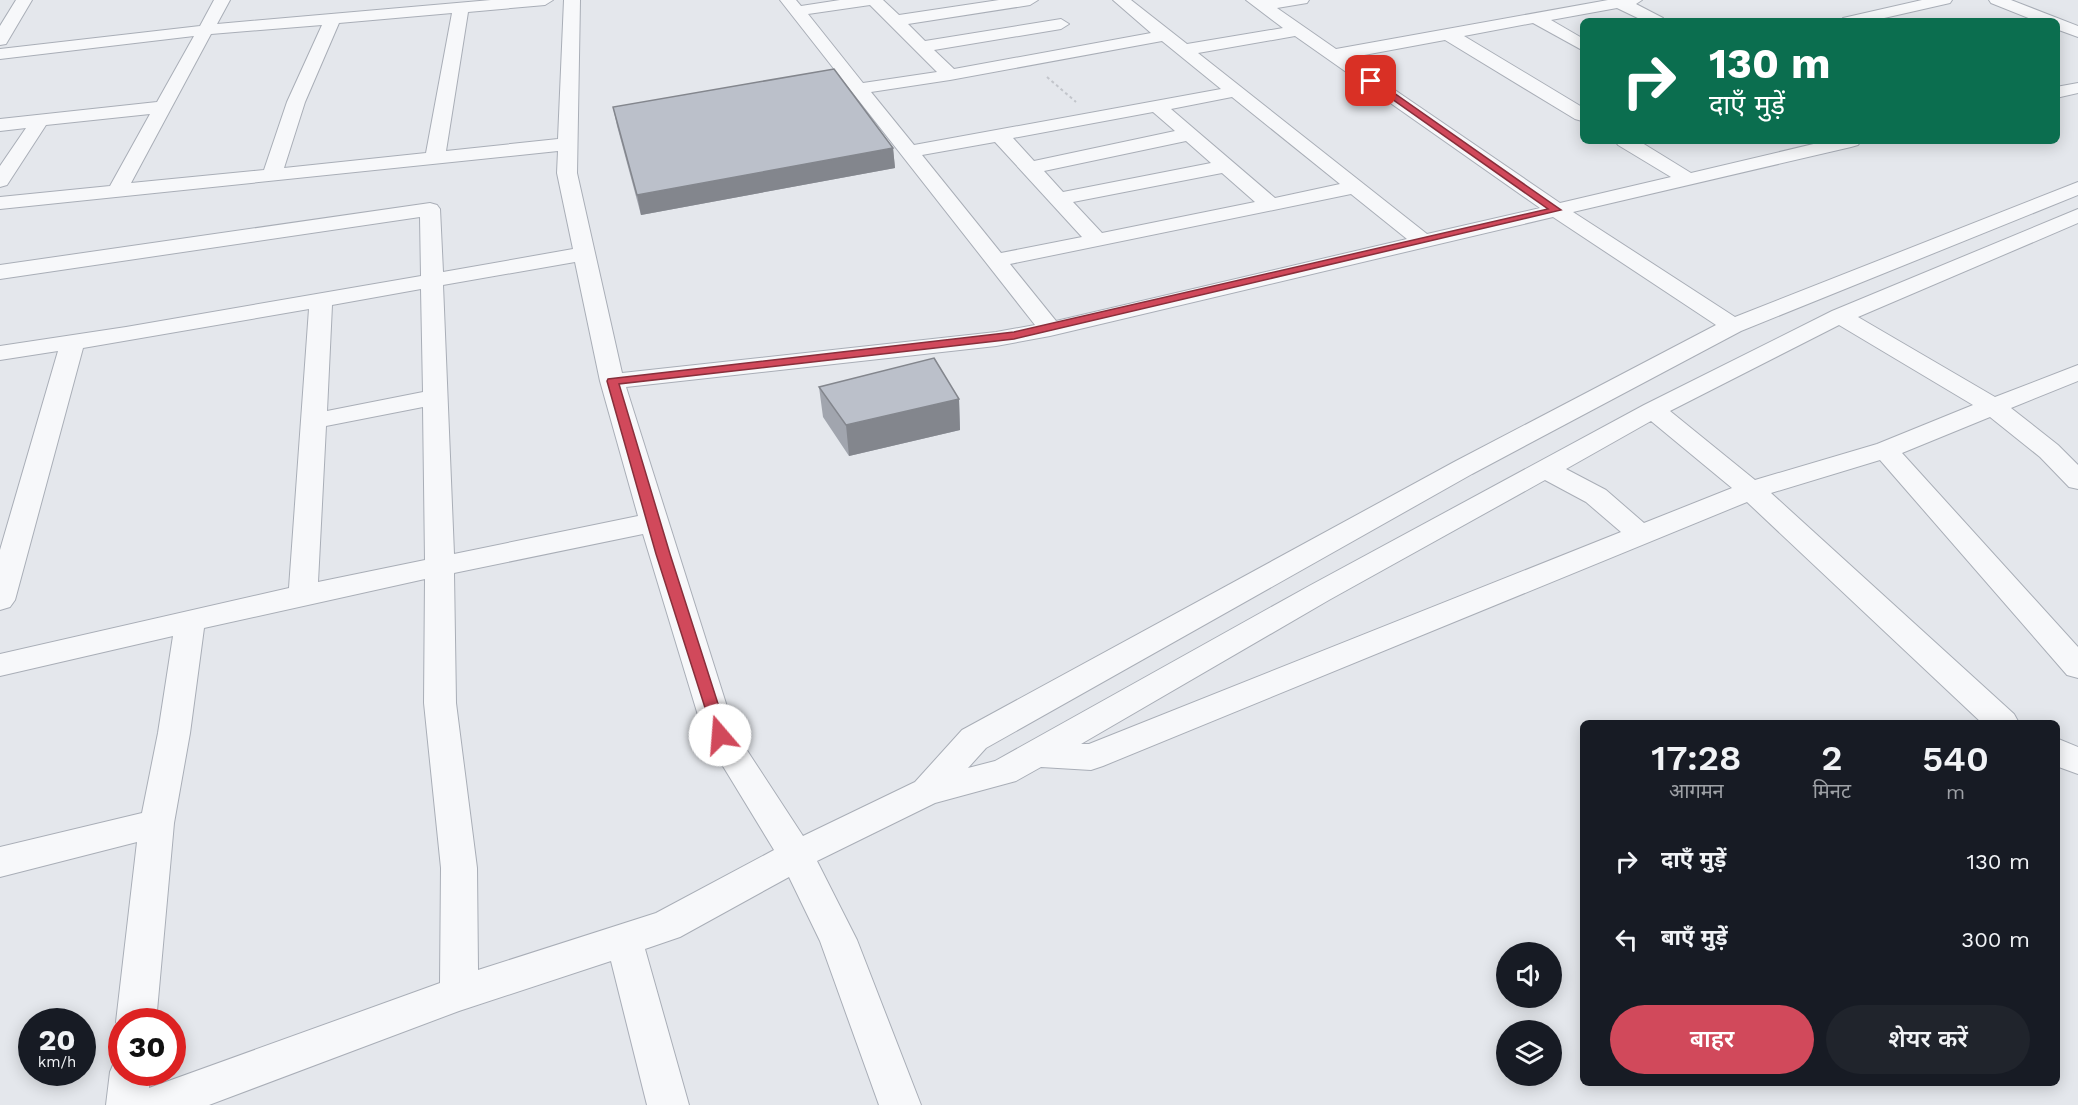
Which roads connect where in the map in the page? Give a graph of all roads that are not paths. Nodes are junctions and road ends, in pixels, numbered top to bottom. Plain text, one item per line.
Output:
1 (24, 0) edge
2 (222, 0) edge
3 (545, 0) edge
4 (572, 0) edge
5 (874, 0) edge
6 (1032, 0) edge
7 (1121, 0) edge
8 (1301, 0) edge
9 (1944, 0) edge
10 (1997, 0) edge
11 (1627, 1) edge
12 (1258, 3) edge
13 (792, 5) edge
14 (461, 8) junction
15 (1534, 18) junction
16 (1652, 18) edge
17 (1863, 18) edge
18 (2043, 18) edge
19 (333, 19) junction
20 (895, 21) junction
21 (1061, 24) junction
22 (2060, 25) edge
23 (206, 30) junction
24 (1299, 30) junction
25 (2078, 32) edge
26 (1448, 34) junction
27 (1165, 35) junction
28 (0, 40) edge
29 (1580, 44) edge
30 (922, 48) junction
31 (1090, 49) junction
32 (1184, 50) junction
33 (0, 54) edge
34 (1334, 55) junction
35 (950, 75) junction
36 (2078, 88) edge
37 (858, 89) junction
38 (1237, 91) junction
39 (2060, 92) edge
40 (1157, 106) junction
41 (162, 107) junction
42 (1580, 114) edge
43 (40, 121) junction
44 (0, 125) edge
45 (1190, 134) junction
46 (999, 135) junction
47 (568, 144) junction
48 (1630, 144) edge
49 (1761, 144) edge
50 (1839, 144) edge
51 (908, 152) junction
52 (1785, 157) junction
53 (435, 158) junction
54 (1227, 166) junction
55 (1030, 168) junction
56 (272, 175) junction
57 (1688, 179) junction
58 (0, 181) edge
59 (1356, 187) junction
60 (2078, 188) edge
61 (117, 191) junction
62 (1059, 200) junction
63 (0, 203) edge
64 (1271, 204) junction
65 (1556, 210) junction
66 (2078, 215) edge
67 (1097, 240) junction
68 (1424, 242) junction
69 (584, 254) junction
70 (994, 261) junction
71 (0, 272) edge
72 (430, 282) junction
73 (321, 300) junction
74 (1779, 308) junction
75 (1840, 316) junction
76 (1734, 326) junction
77 (1816, 328) junction
78 (1050, 329) junction
79 (73, 342) junction
80 (0, 353) edge
81 (2078, 372) edge
82 (612, 381) junction
83 (435, 397) junction
84 (1994, 407) junction
85 (1653, 410) junction
86 (314, 421) junction
87 (1886, 450) junction
88 (1544, 470) junction
89 (2078, 481) edge
90 (1751, 490) junction
91 (655, 522) junction
92 (1639, 536) junction
93 (440, 567) junction
94 (303, 596) junction
95 (0, 600) edge
96 (190, 621) junction
97 (0, 665) edge
98 (2078, 667) edge
99 (2000, 720) edge
100 (2060, 753) edge
101 (1036, 754) junction
102 (2078, 761) edge
103 (927, 792) junction
104 (157, 823) junction
105 (796, 855) junction
106 (0, 862) edge
107 (624, 940) junction
108 (459, 994) junction
109 (137, 1008) edge
110 (129, 1086) edge
111 (127, 1105) edge
112 (156, 1105) edge
113 (668, 1105) edge
114 (900, 1105) edge

1 - 28 street
2 - 23 street
3 - 14 street
4 - 47 street
5 - 13 street
5 - 20 street
6 - 20 street
6 - 21 street
7 - 27 street
8 - 12 street
9 - 17 street
10 - 18 street
11 - 15 street
11 - 16 street
12 - 24 street
13 - 37 street
14 - 19 street
14 - 53 street
15 - 26 street
15 - 29 street
19 - 23 street
19 - 56 street
20 - 30 street
21 - 30 street
21 - 31 street
22 - 25 street
23 - 33 street
23 - 41 street
24 - 32 street
24 - 34 street
26 - 34 street
26 - 42 street
27 - 31 street
27 - 32 street
30 - 35 street
31 - 35 street
32 - 38 street
34 - 65 street
35 - 37 street
36 - 39 street
37 - 51 street
38 - 40 street
38 - 59 street
40 - 45 street
40 - 46 street
41 - 43 street
41 - 61 street
43 - 44 street
43 - 58 street
45 - 54 street
45 - 55 street
46 - 51 street
46 - 55 street
47 - 53 street
47 - 69 street
48 - 57 street
49 - 52 street
50 - 52 street
51 - 70 street
52 - 57 street
53 - 56 street
54 - 62 street
54 - 64 street
55 - 62 street
56 - 61 street
57 - 65 street
59 - 64 street
59 - 68 street
60 - 74 street
61 - 63 street
62 - 67 street
64 - 67 street
65 - 68 street
65 - 76 street
66 - 75 street
67 - 70 street
68 - 78 street
69 - 72 street
69 - 82 street
70 - 78 street
71 - 72 street
72 - 73 street
72 - 83 street
73 - 79 street
73 - 86 street
74 - 76 street
74 - 77 street
75 - 77 street
75 - 84 street
76 - 103 street
77 - 85 street
78 - 82 street
79 - 80 street
79 - 95 street
81 - 84 street
82 - 91 street
83 - 86 street
83 - 93 street
84 - 87 street
84 - 89 street
85 - 88 street
85 - 90 street
86 - 94 street
87 - 90 street
87 - 98 street
88 - 92 street
88 - 101 street
90 - 92 street
90 - 99 street
91 - 93 street
91 - 105 street
92 - 101 street
93 - 94 street
93 - 108 street
94 - 96 street
96 - 97 street
96 - 104 street
100 - 102 street
101 - 103 street
103 - 105 street
104 - 106 street
104 - 109 street
105 - 107 street
105 - 114 street
107 - 108 street
107 - 113 street
108 - 112 street
110 - 111 street

